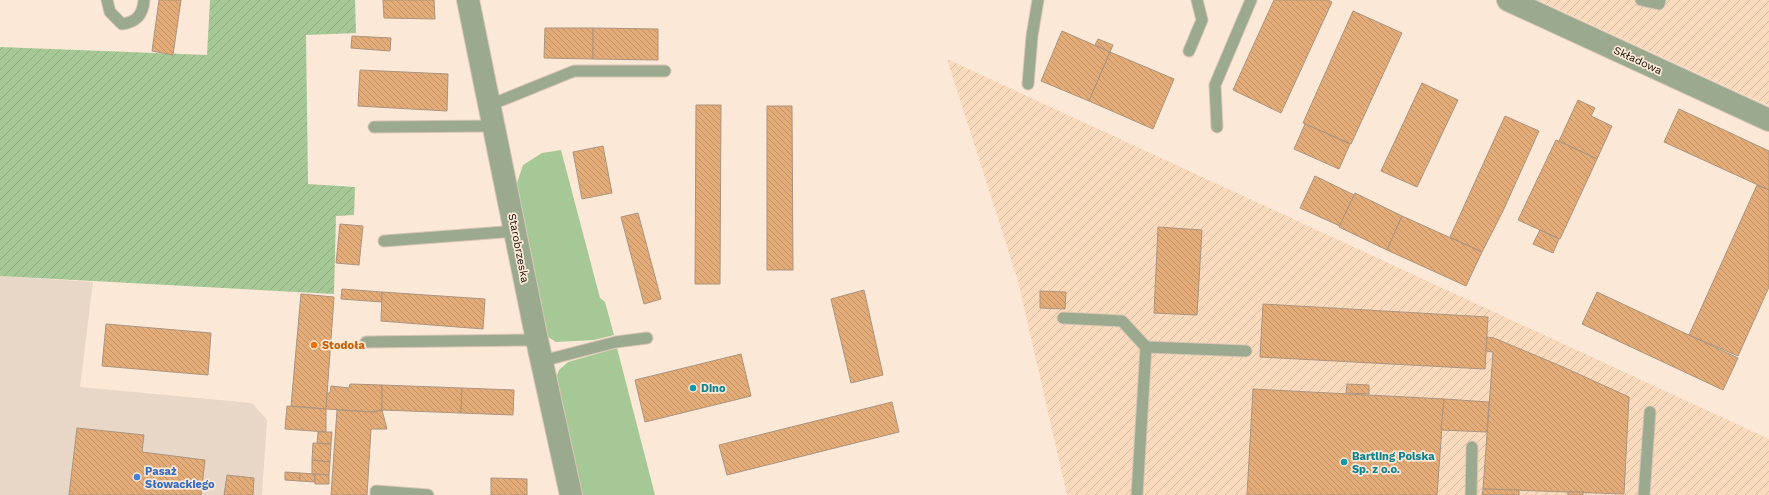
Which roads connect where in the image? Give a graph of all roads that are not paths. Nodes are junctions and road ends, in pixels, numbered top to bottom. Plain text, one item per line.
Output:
1 (107, 0) edge
2 (144, 0) edge
3 (468, 0) edge
4 (1038, 0) edge
5 (1197, 0) edge
6 (1251, 0) edge
7 (1508, 0) edge
8 (1641, 0) edge
9 (1660, 0) edge
10 (1189, 51) dead end
11 (665, 71) dead end
12 (1028, 84) dead end
13 (490, 105) junction
14 (1769, 120) edge
15 (494, 126) junction
16 (374, 127) dead end
17 (1217, 127) dead end
18 (516, 231) junction
19 (384, 241) dead end
20 (1063, 318) dead end
21 (647, 338) dead end
22 (366, 342) dead end
23 (1146, 347) junction
24 (540, 350) junction
25 (1246, 351) dead end
26 (1650, 412) dead end
27 (1472, 447) dead end
28 (376, 495) edge
29 (428, 495) edge
30 (571, 495) edge
31 (1137, 495) edge
32 (1471, 495) edge
33 (1644, 495) edge

1 - 2 lane
3 - 13 street, Starobrzeska
4 - 12 lane
5 - 10 lane
6 - 17 lane
7 - 14 street, Składowa
8 - 9 lane
11 - 13 lane
13 - 15 street, Starobrzeska
15 - 16 lane
15 - 18 street, Starobrzeska
18 - 19 lane
18 - 24 street, Starobrzeska
20 - 23 lane
21 - 24 lane
22 - 24 lane
23 - 25 lane
23 - 31 lane
24 - 30 street, Starobrzeska
26 - 33 lane
27 - 32 lane
28 - 29 lane

